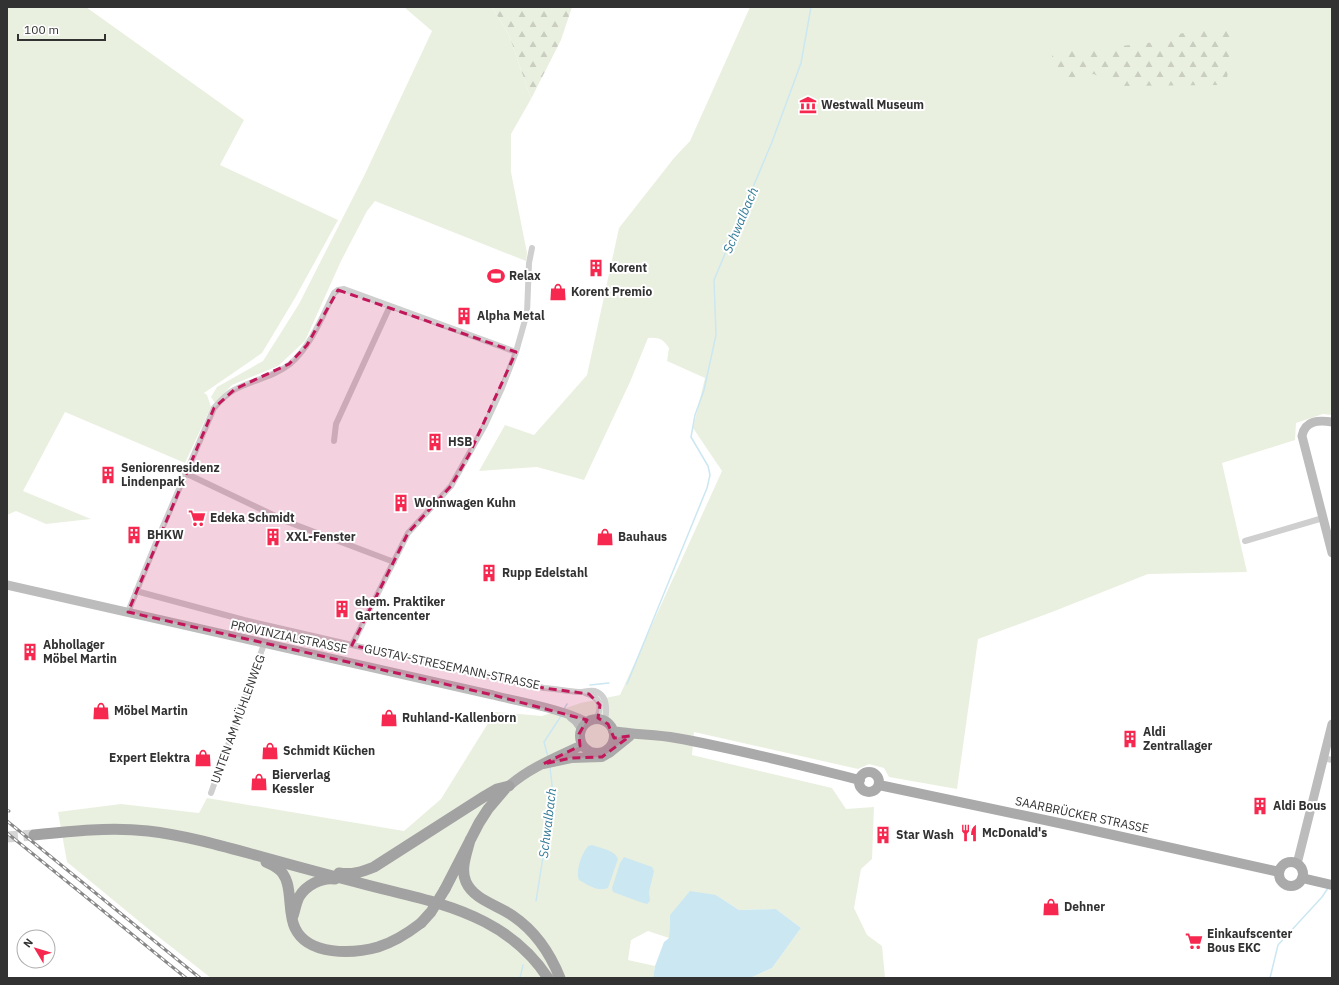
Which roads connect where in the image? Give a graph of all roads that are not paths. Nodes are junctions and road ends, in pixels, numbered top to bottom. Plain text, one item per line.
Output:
1 (532, 248) dead end
2 (390, 306) junction
3 (516, 352) junction
4 (1332, 422) edge
5 (334, 441) dead end
6 (185, 473) junction
7 (1323, 518) junction
8 (1245, 541) dead end
9 (1332, 553) edge
10 (394, 562) junction
11 (7, 585) edge
12 (136, 591) junction
13 (128, 612) junction
14 (264, 644) junction
15 (352, 645) junction
16 (582, 692) junction
17 (592, 722) junction
18 (1332, 724) edge
19 (632, 735) junction
20 (613, 736) junction
21 (582, 745) junction
22 (556, 759) junction
23 (1328, 759) edge
24 (860, 780) junction
25 (879, 785) junction
26 (509, 786) junction
27 (211, 793) dead end
28 (34, 835) tunnel mouth
29 (470, 840) junction
30 (234, 849) junction
31 (1297, 864) junction
32 (299, 867) junction
33 (1279, 872) junction
34 (1302, 878) junction
35 (356, 882) junction
36 (1329, 884) edge
37 (292, 919) junction
38 (548, 978) edge
39 (560, 978) edge

1 - 3 street
2 - 3 street
2 - 5 street
2 - 6 street
3 - 10 street
4 - 7 main road
6 - 10 street
6 - 12 street
7 - 8 street
7 - 9 main road
10 - 15 street
11 - 13 main road, PROVINZIALSTRASSE
12 - 13 street
12 - 15 street, GUSTAV-STRESEMANN-STRASSE
13 - 14 main road, PROVINZIALSTRASSE
14 - 17 main road, PROVINZIALSTRASSE
14 - 27 street, UNTEN AM MÜHLENWEG
15 - 16 street, GUSTAV-STRESEMANN-STRASSE
16 - 17 street, GUSTAV-STRESEMANN-STRASSE
16 - 17 street, GUSTAV-STRESEMANN-STRASSE
17 - 20 main road
17 - 21 main road
18 - 23 main road
19 - 20 main road
19 - 22 main road
19 - 24 main road
20 - 21 main road
21 - 22 main road
22 - 26 main road
23 - 31 main road
24 - 25 main road
24 - 25 main road
25 - 33 main road, SAARBRÜCKER STRASSE
26 - 29 highway
26 - 32 highway
28 - 30 highway
29 - 37 highway, bridge
29 - 39 highway
30 - 32 highway
30 - 37 highway
31 - 33 main road
31 - 34 main road
32 - 35 highway
33 - 34 main road
34 - 36 main road
35 - 37 highway
35 - 38 highway

